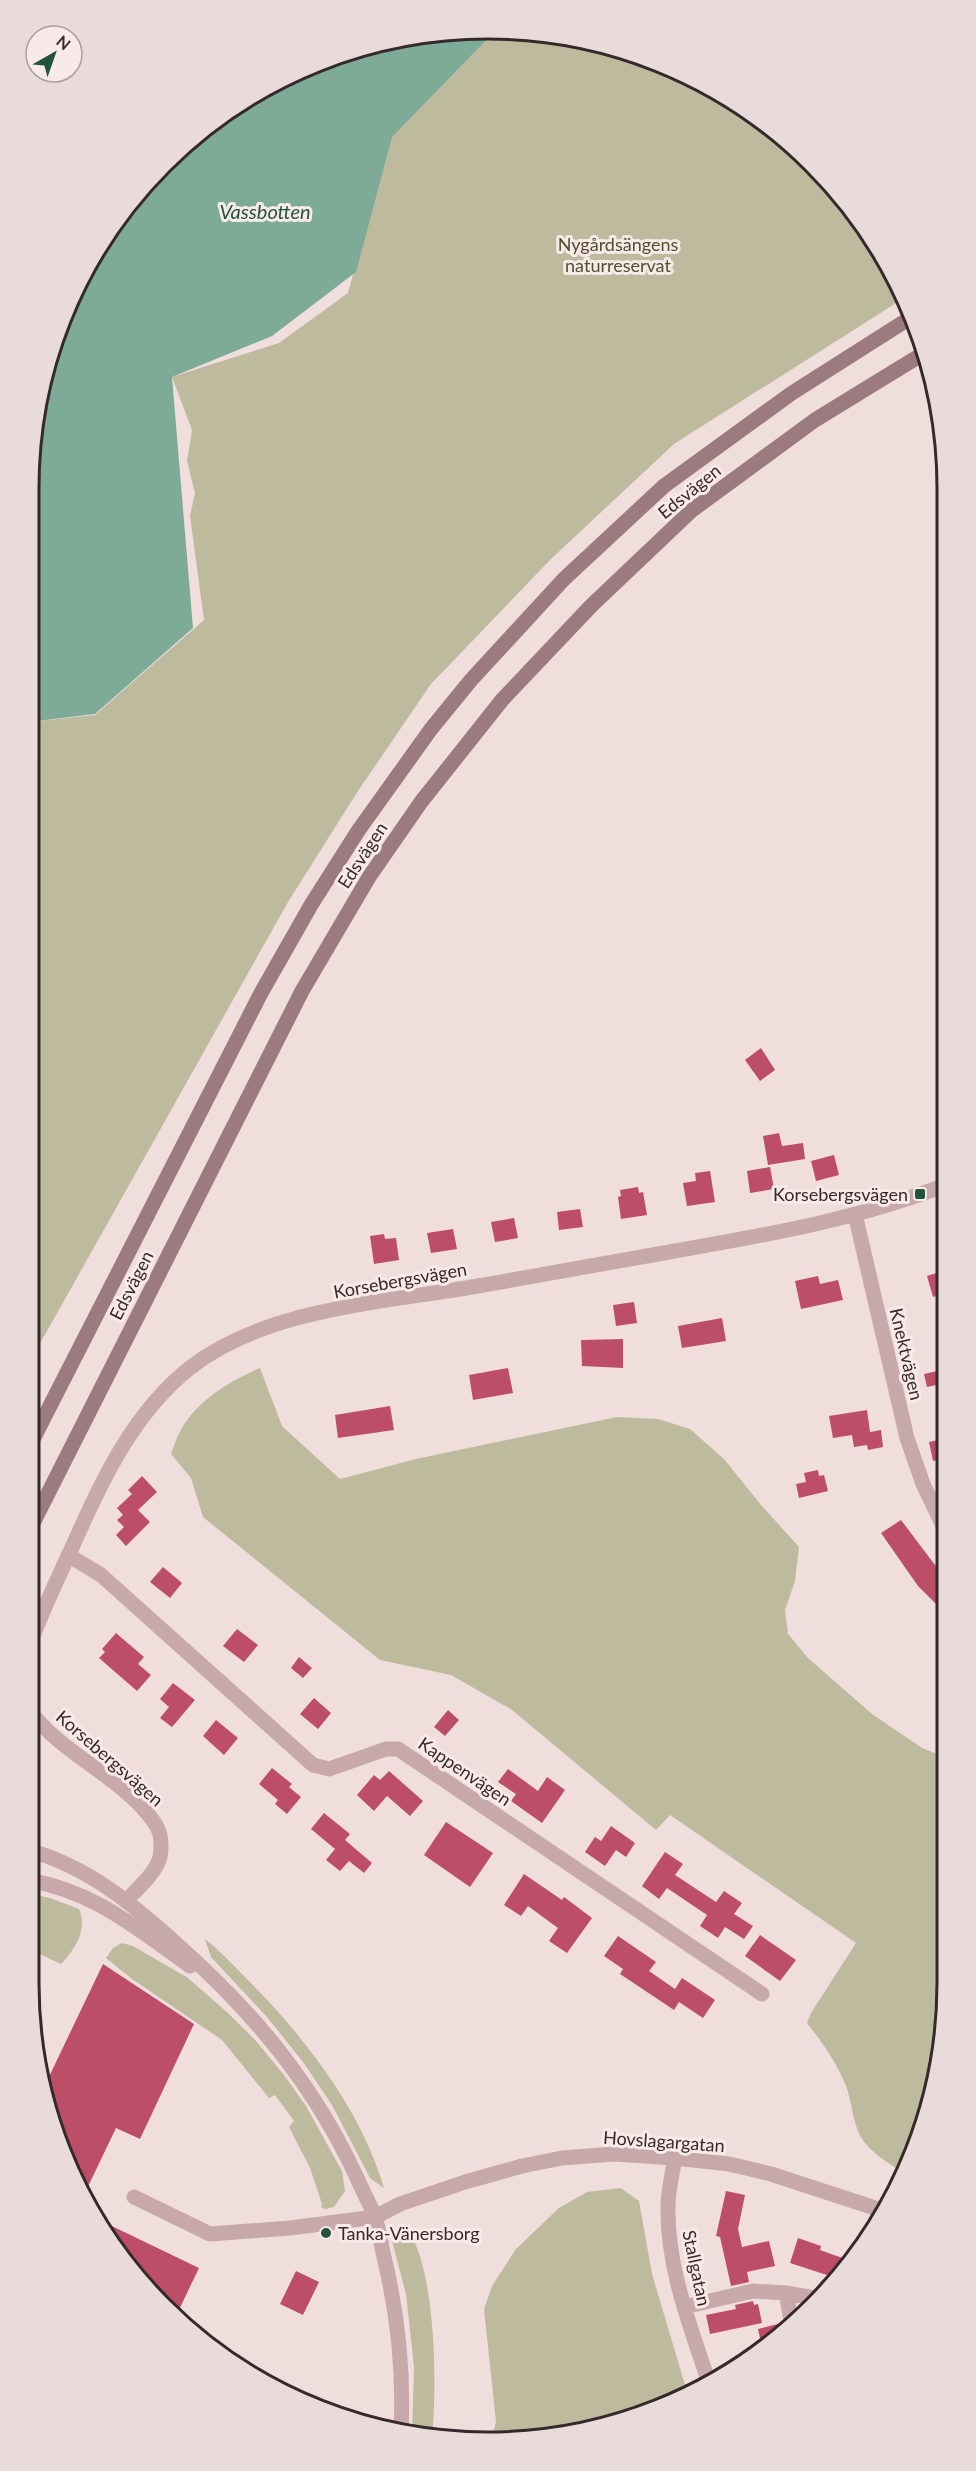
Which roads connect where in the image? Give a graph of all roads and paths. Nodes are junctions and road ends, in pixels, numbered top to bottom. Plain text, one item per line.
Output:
1 (905, 321) edge
2 (917, 357) edge
3 (937, 1188) edge
4 (855, 1214) junction
5 (39, 1427) edge
6 (39, 1511) edge
7 (937, 1513) edge
8 (68, 1555) junction
9 (39, 1620) edge
10 (39, 1721) edge
11 (39, 1853) edge
12 (39, 1882) edge
13 (126, 1900) junction
14 (762, 1994) dead end
15 (235, 2000) junction
16 (675, 2158) junction
17 (134, 2197) dead end
18 (877, 2209) edge
19 (375, 2217) junction
20 (786, 2293) junction
21 (808, 2297) edge
22 (684, 2307) junction
23 (791, 2314) edge
24 (706, 2375) edge
25 (401, 2423) edge

1 - 5 main road, Edsvägen
2 - 6 main road, Edsvägen
3 - 4 street, Korsebergsvägen
4 - 7 street, Knektvägen
4 - 8 street, Korsebergsvägen
8 - 9 street, Korsebergsvägen
8 - 14 street, Kappenvägen
10 - 13 street, Korsebergsvägen
11 - 13 street
12 - 15 street
13 - 15 street
15 - 19 street
16 - 18 street, Hovslagargatan
16 - 19 street, Hovslagargatan
16 - 22 street, Stallgatan
17 - 19 street, Hovslagargatan
19 - 25 street
20 - 21 street
20 - 22 street
20 - 23 street
22 - 24 street, Stallgatan

